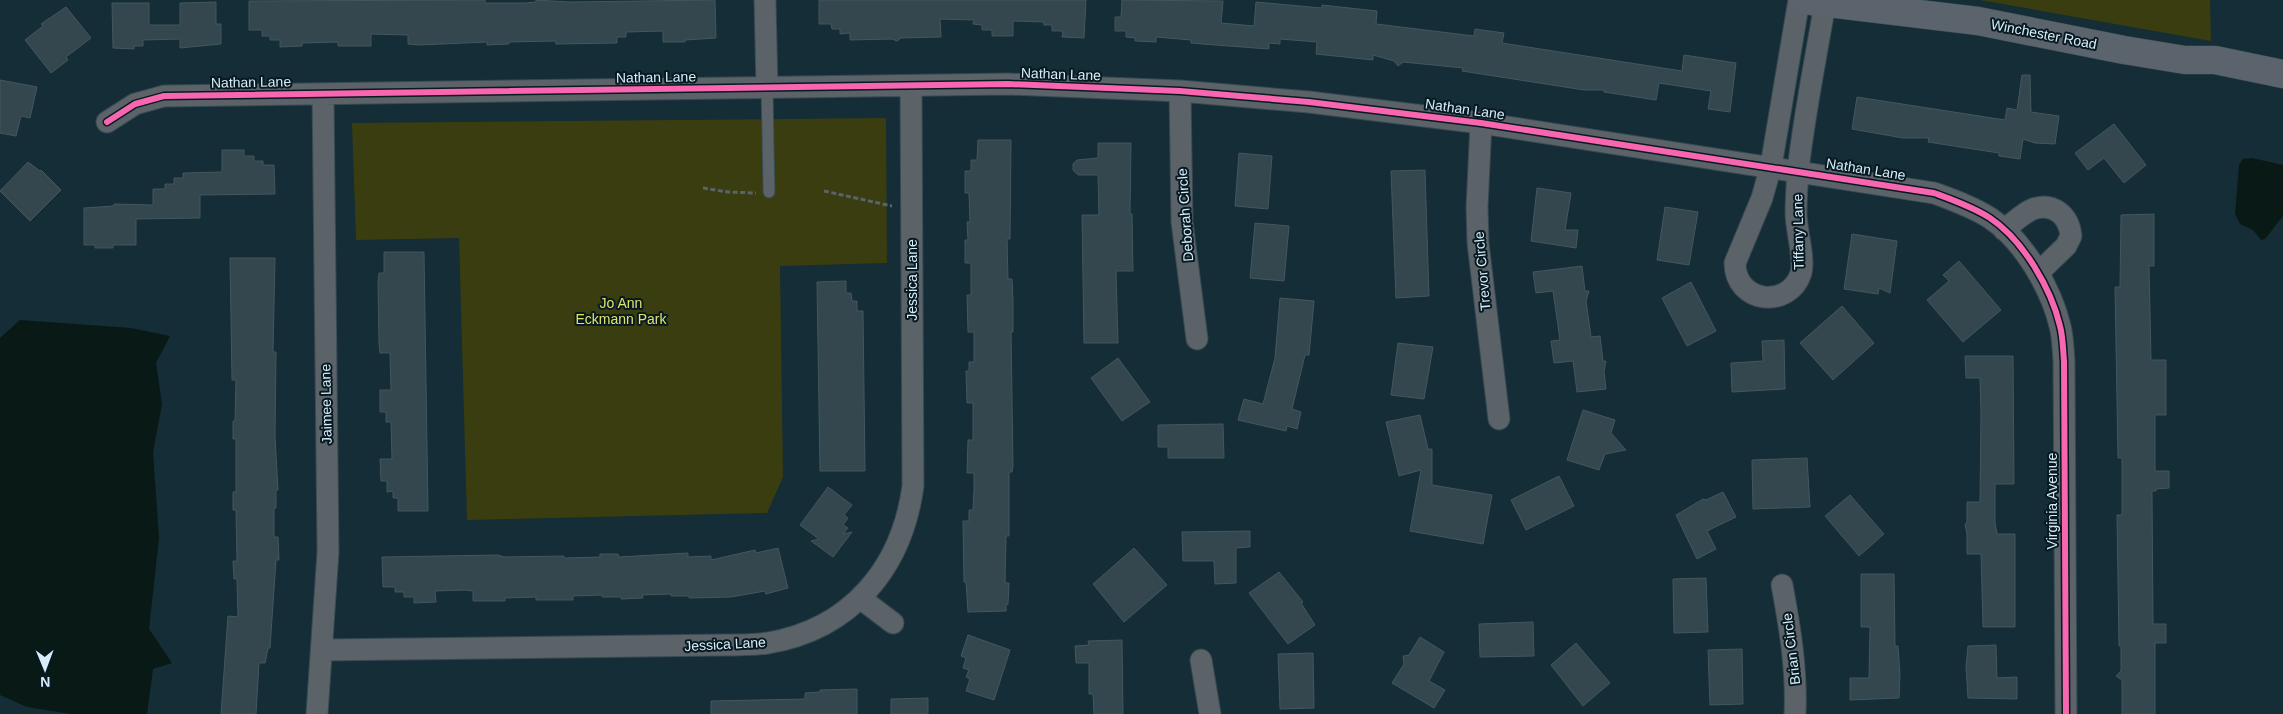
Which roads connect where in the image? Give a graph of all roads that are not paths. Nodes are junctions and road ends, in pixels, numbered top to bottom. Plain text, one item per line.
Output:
1 (765, 0) edge
2 (1809, 1) edge
3 (2283, 74) edge
4 (911, 86) junction
5 (767, 88) junction
6 (1180, 91) junction
7 (323, 94) junction
8 (107, 122) dead end
9 (1481, 123) junction
10 (1771, 166) junction
11 (1798, 171) junction
12 (769, 192) road end
13 (2004, 230) junction
14 (2038, 272) junction
15 (1197, 339) dead end
16 (1499, 419) dead end
17 (1782, 585) dead end
18 (860, 598) junction
19 (893, 623) dead end
20 (322, 650) junction
21 (1201, 660) dead end
22 (317, 714) edge
23 (1210, 714) edge
24 (1795, 714) edge
25 (2066, 714) edge

1 - 5 street
2 - 3 main road, Winchester Road
2 - 10 street, Tiffany Lane
2 - 11 street, Tiffany Lane
4 - 5 street, Nathan Lane
4 - 6 street, Nathan Lane
4 - 18 street, Jessica Lane
5 - 7 street, Nathan Lane
5 - 12 lane
6 - 9 street, Nathan Lane
6 - 15 street, Deborah Circle
7 - 8 street, Nathan Lane
7 - 20 street, Jaimee Lane
9 - 10 street, Nathan Lane
9 - 16 street, Trevor Circle
10 - 11 street, Nathan Lane
10 - 11 street, Tiffany Lane
11 - 13 street, Nathan Lane
13 - 14 street, Nathan Lane
13 - 14 street
14 - 25 street, Virginia Avenue
17 - 24 street, Brian Circle
18 - 19 street
18 - 20 street, Jessica Lane
20 - 22 street, Jaimee Lane
21 - 23 street

